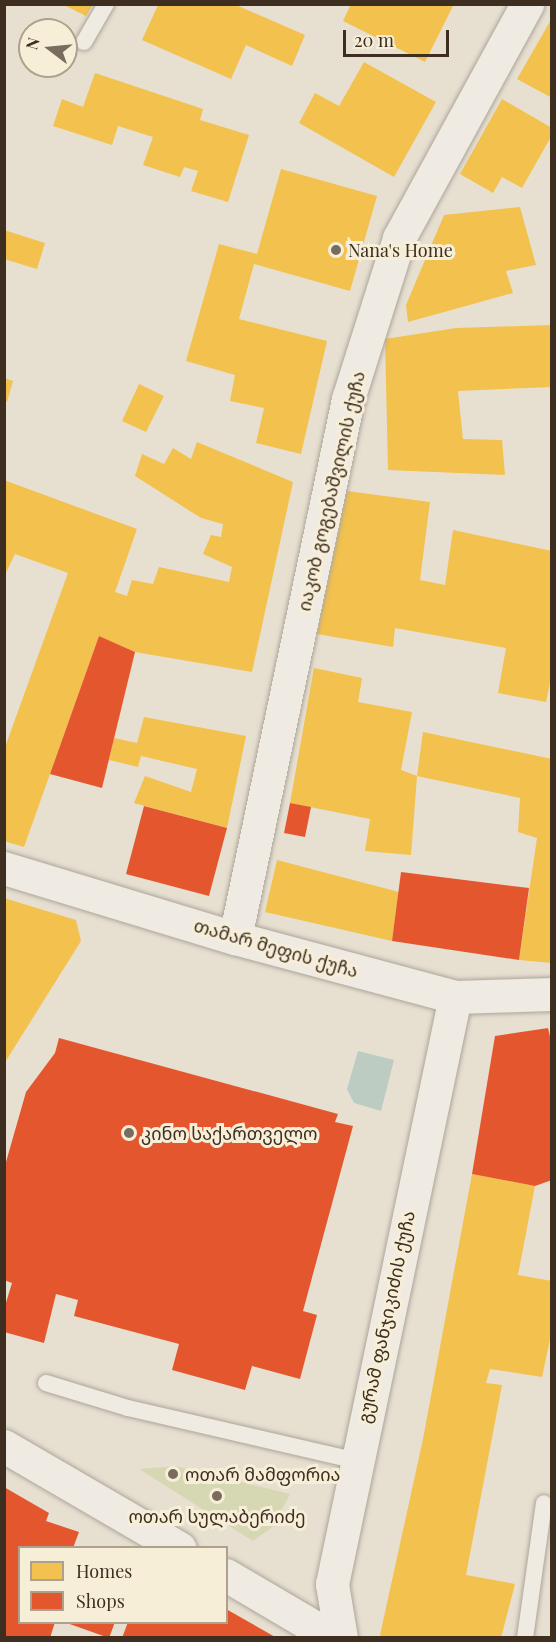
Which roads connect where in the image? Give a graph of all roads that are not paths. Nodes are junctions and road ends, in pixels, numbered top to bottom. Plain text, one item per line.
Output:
1 (106, 4) edge
2 (528, 4) edge
3 (84, 42) dead end
4 (4, 868) edge
5 (235, 938) junction
6 (552, 994) edge
7 (455, 997) junction
8 (46, 1383) dead end
9 (4, 1446) edge
10 (357, 1461) junction
11 (544, 1503) dead end
12 (176, 1546) edge
13 (228, 1576) edge
14 (333, 1638) edge
15 (341, 1638) edge
16 (525, 1638) edge

1 - 3 lane
2 - 5 street, იაკობ გოგებაშვილის ქუჩა
4 - 5 street, თამარ მეფის ქუჩა
5 - 7 street, თამარ მეფის ქუჩა
6 - 7 street, თამარ მეფის ქუჩა
7 - 10 street, გურამ ფანჯიკიძის ქუჩა
8 - 10 lane
9 - 12 street
10 - 15 street, გურამ ფანჯიკიძის ქუჩა
11 - 16 lane
13 - 14 street

